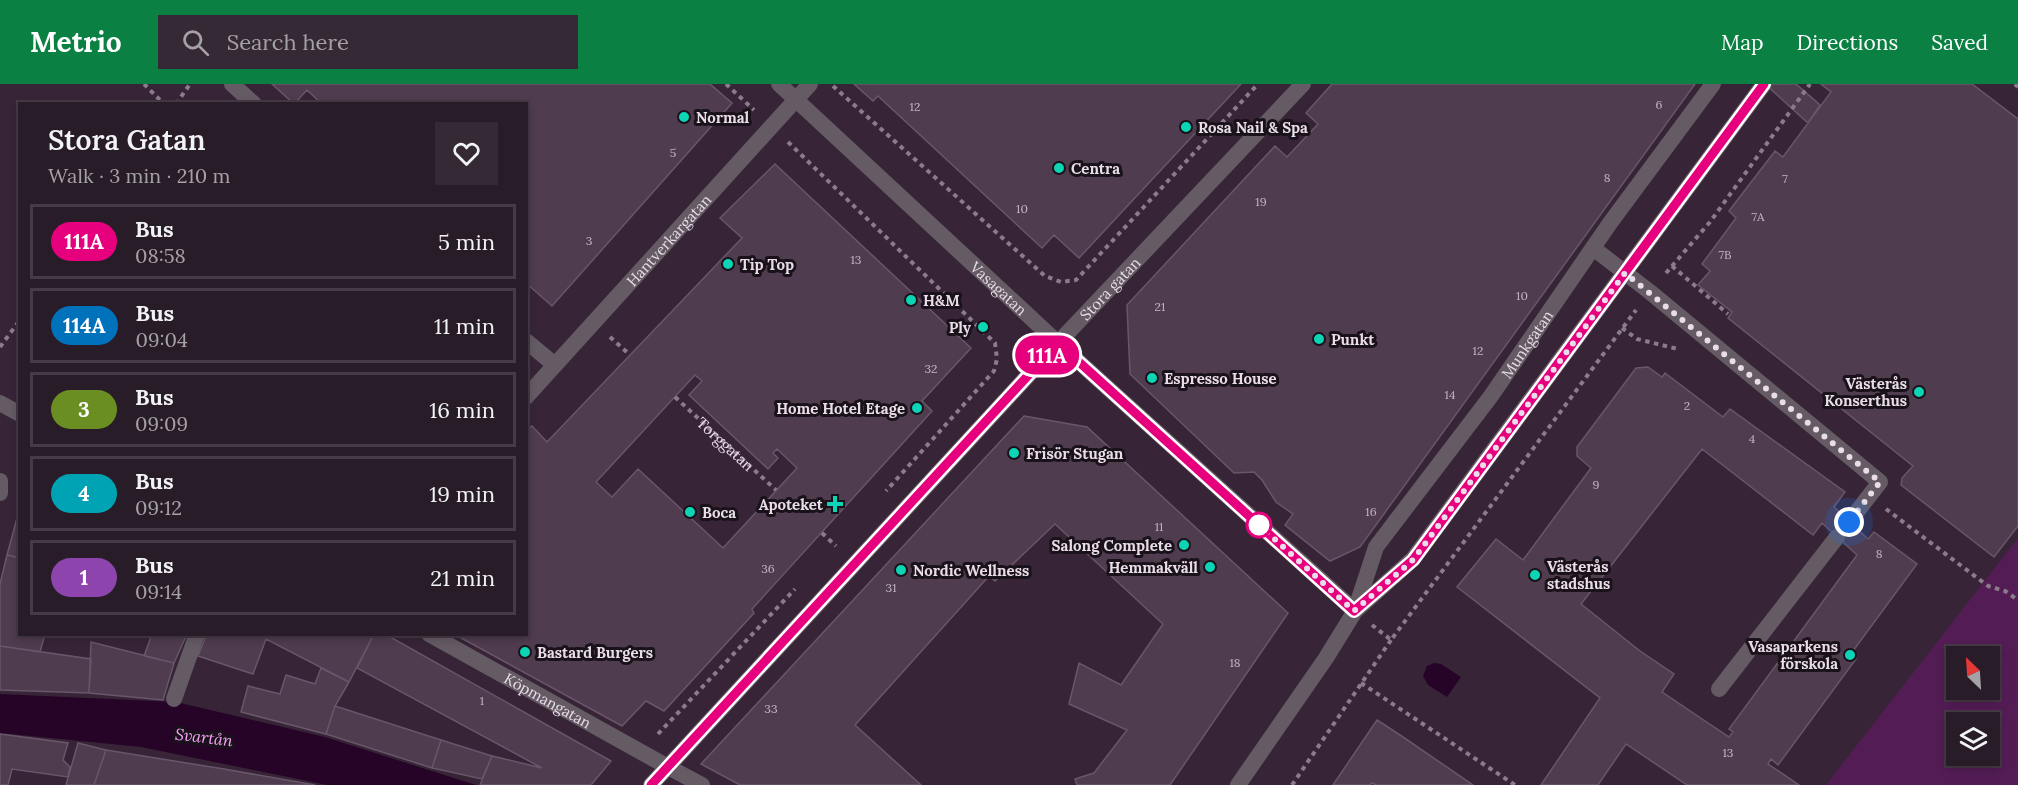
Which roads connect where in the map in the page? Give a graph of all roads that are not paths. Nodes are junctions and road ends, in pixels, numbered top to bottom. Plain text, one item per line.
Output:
1 (232, 84) edge
2 (779, 84) edge
3 (810, 84) edge
4 (1303, 84) edge
5 (1713, 84) edge
6 (1764, 84) edge
7 (796, 99) junction
8 (252, 102) edge
9 (1593, 248) junction
10 (1625, 273) junction
11 (528, 343) edge
12 (1058, 343) junction
13 (555, 365) junction
14 (528, 395) edge
15 (0, 404) edge
16 (18, 413) edge
17 (0, 481) edge
18 (0, 493) edge
19 (1849, 522) dead end
20 (1838, 537) dead end
21 (1354, 611) junction
22 (196, 636) edge
23 (433, 636) edge
24 (1719, 689) dead end
25 (174, 699) dead end
26 (668, 767) junction
27 (651, 785) edge
28 (702, 785) edge
29 (1238, 785) edge

1 - 8 street
2 - 7 street, Vasagatan
3 - 7 street, Hantverkargatan
4 - 12 street, Stora gatan
5 - 9 street, Munkgatan
6 - 10 street, Munkgatan
7 - 12 street, Vasagatan
7 - 13 street, Hantverkargatan
9 - 10 street
9 - 21 street, Munkgatan
10 - 19 street
10 - 21 street, Munkgatan
11 - 13 street
12 - 21 street, Vasagatan
12 - 26 street, Stora gatan
13 - 14 street, Hantverkargatan
15 - 16 street
17 - 18 street
20 - 24 street
21 - 29 street, Munkgatan
22 - 25 street
23 - 26 street, Köpmangatan
26 - 27 street, Stora gatan
26 - 28 street, Köpmangatan

